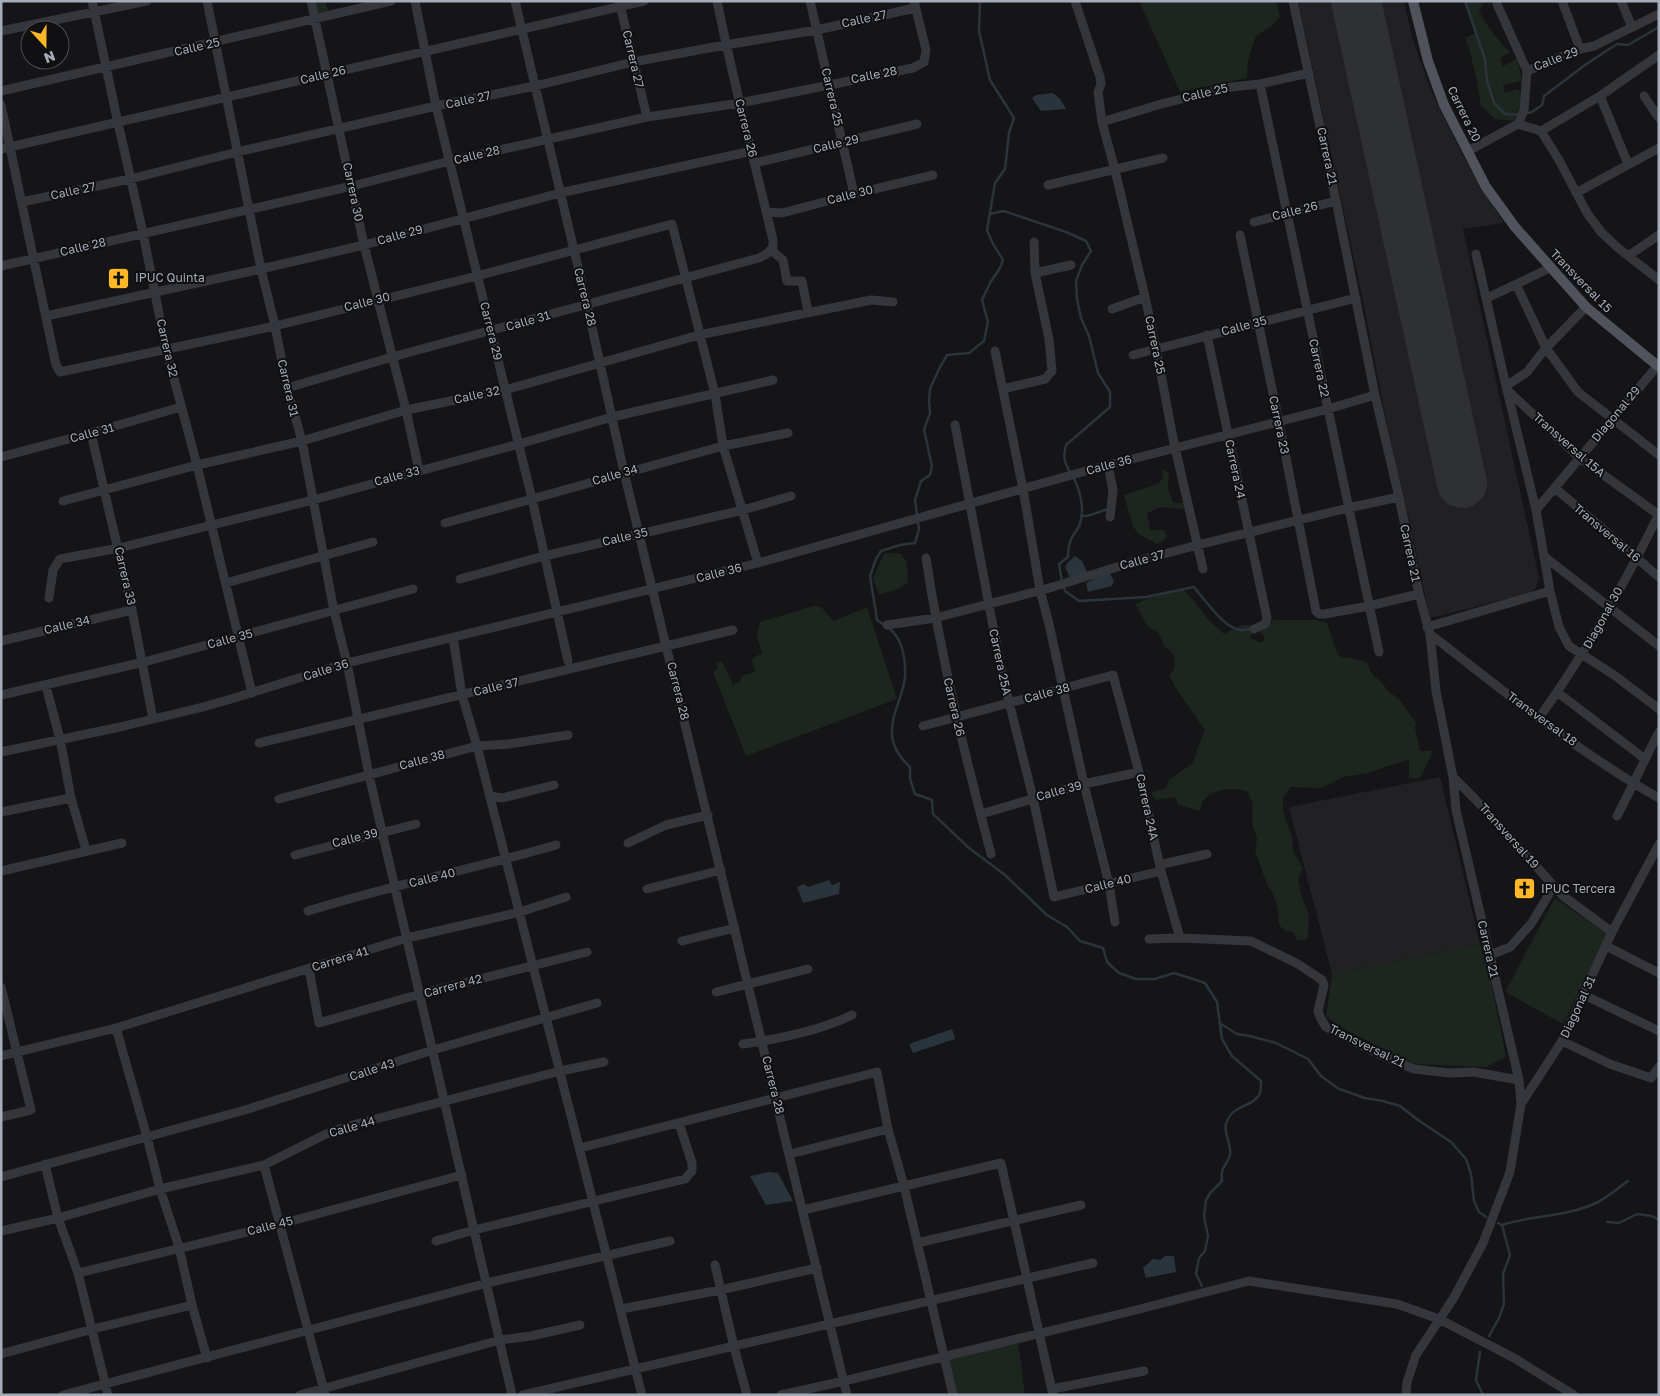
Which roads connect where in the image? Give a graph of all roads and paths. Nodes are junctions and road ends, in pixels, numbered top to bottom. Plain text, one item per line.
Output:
1 (92, 1) edge
2 (146, 1) edge
3 (207, 1) edge
4 (311, 1) edge
5 (391, 1) edge
6 (415, 1) edge
7 (515, 1) edge
8 (644, 1) edge
9 (716, 1) edge
10 (810, 1) edge
11 (1075, 1) edge
12 (1294, 1) edge
13 (1413, 1) edge
14 (1562, 1) edge
15 (1620, 1) edge
16 (620, 3) edge
17 (1497, 4) dead end
18 (914, 5) edge
19 (95, 13) junction
20 (1659, 14) edge
21 (314, 20) junction
22 (1632, 27) junction
23 (522, 30) junction
24 (817, 30) junction
25 (1, 31) edge
26 (215, 43) junction
27 (725, 45) junction
28 (1580, 49) junction
29 (425, 51) junction
30 (1659, 55) edge
31 (633, 62) junction
32 (107, 68) junction
33 (1527, 71) junction
34 (1309, 73) junction
35 (328, 75) junction
36 (828, 84) junction
37 (1260, 84) junction
38 (535, 86) junction
39 (1, 91) edge
40 (1600, 96) junction
41 (1644, 96) dead end
42 (226, 97) junction
43 (740, 103) junction
44 (1, 105) edge
45 (436, 106) junction
46 (647, 117) junction
47 (1659, 118) edge
48 (118, 122) junction
49 (1102, 122) junction
50 (917, 124) dead end
51 (1518, 124) junction
52 (340, 129) junction
53 (1541, 131) junction
54 (548, 140) junction
55 (842, 142) junction
56 (6, 147) edge
57 (1659, 148) edge
58 (752, 151) junction
59 (1468, 151) junction
60 (237, 152) junction
61 (1163, 158) dead end
62 (450, 161) junction
63 (755, 163) junction
64 (1628, 164) junction
65 (1115, 170) junction
66 (933, 175) dead end
67 (130, 179) junction
68 (1048, 185) dead end
69 (352, 186) junction
70 (560, 193) junction
71 (1576, 193) junction
72 (854, 194) junction
73 (22, 202) junction
74 (1336, 202) junction
75 (249, 209) junction
76 (766, 212) junction
77 (1286, 213) junction
78 (464, 218) junction
79 (1254, 222) dead end
80 (1514, 227) joint
81 (143, 233) junction
82 (1659, 234) edge
83 (1240, 236) dead end
84 (1034, 242) dead end
85 (364, 245) junction
86 (574, 251) junction
87 (770, 251) junction
88 (1476, 254) dead end
89 (1628, 256) junction
90 (33, 259) junction
91 (1070, 265) dead end
92 (1, 266) edge
93 (1550, 268) junction
94 (261, 270) junction
95 (1035, 273) junction
96 (477, 276) junction
97 (684, 278) junction
98 (1659, 280) edge
99 (1516, 284) junction
100 (154, 292) junction
101 (1145, 297) junction
102 (1356, 298) junction
103 (1487, 298) junction
104 (377, 299) junction
105 (893, 302) dead end
106 (587, 304) junction
107 (1586, 307) junction
108 (1112, 309) dead end
109 (1307, 310) junction
110 (808, 312) junction
111 (46, 316) junction
112 (1257, 322) junction
113 (275, 326) junction
114 (491, 331) junction
115 (699, 335) junction
116 (1208, 335) junction
117 (1156, 348) junction
118 (1546, 348) junction
119 (166, 349) junction
120 (994, 351) dead end
121 (1133, 355) dead end
122 (392, 357) junction
123 (601, 363) junction
124 (1658, 366) edge
125 (773, 380) dead end
126 (287, 388) junction
127 (1506, 388) junction
128 (1003, 389) junction
129 (505, 390) junction
130 (715, 394) junction
131 (1375, 395) junction
132 (181, 407) junction
133 (1328, 409) junction
134 (406, 410) junction
135 (612, 417) junction
136 (1612, 419) junction
137 (1279, 422) junction
138 (955, 425) dead end
139 (91, 433) junction
140 (788, 433) dead end
141 (1228, 435) junction
142 (302, 441) junction
143 (519, 444) junction
144 (723, 446) junction
145 (1176, 449) junction
146 (1659, 455) edge
147 (1, 456) edge
148 (1580, 458) junction
149 (197, 465) junction
150 (1108, 465) junction
151 (418, 470) junction
152 (624, 472) junction
153 (1555, 488) junction
154 (1023, 489) junction
155 (105, 490) junction
156 (791, 496) dead end
157 (1399, 497) junction
158 (532, 499) junction
159 (313, 500) junction
160 (63, 501) dead end
161 (969, 504) junction
162 (1348, 508) junction
163 (743, 510) junction
164 (1536, 510) junction
165 (1659, 515) edge
166 (1110, 517) dead end
167 (1299, 521) junction
168 (445, 523) dead end
169 (212, 525) junction
170 (1249, 533) junction
171 (640, 534) junction
172 (373, 542) dead end
173 (1198, 545) junction
174 (119, 548) junction
175 (323, 556) junction
176 (544, 556) junction
177 (1545, 557) junction
178 (926, 558) dead end
179 (1638, 558) junction
180 (758, 563) junction
181 (1203, 569) dead end
182 (1659, 577) edge
183 (460, 579) dead end
184 (226, 583) junction
185 (413, 589) dead end
186 (653, 589) junction
187 (1043, 590) junction
188 (1550, 591) junction
189 (1419, 594) junction
190 (49, 598) dead end
191 (988, 604) junction
192 (1369, 606) junction
193 (1608, 607) junction
194 (132, 610) junction
195 (334, 611) junction
196 (556, 613) junction
197 (935, 618) junction
198 (887, 625) dead end
199 (1254, 629) dead end
200 (733, 630) dead end
201 (1429, 630) junction
202 (238, 636) junction
203 (453, 638) junction
204 (1, 641) edge
205 (667, 646) junction
206 (1659, 646) edge
207 (1379, 652) dead end
208 (1583, 654) junction
209 (568, 661) dead end
210 (144, 662) junction
211 (347, 663) junction
212 (1113, 675) joint
213 (46, 686) junction
214 (1063, 689) junction
215 (1558, 692) junction
216 (252, 693) junction
217 (1, 695) edge
218 (462, 695) junction
219 (1009, 703) junction
220 (1659, 709) edge
221 (956, 718) junction
222 (1539, 718) junction
223 (153, 719) junction
224 (359, 720) junction
225 (923, 726) dead end
226 (1659, 732) edge
227 (568, 735) dead end
228 (60, 739) junction
229 (259, 744) dead end
230 (477, 746) junction
231 (1, 752) edge
232 (1644, 759) junction
233 (1139, 772) junction
234 (369, 775) junction
235 (1454, 777) junction
236 (1084, 784) junction
237 (1634, 784) junction
238 (554, 786) dead end
239 (490, 796) junction
240 (71, 798) junction
241 (1032, 798) junction
242 (1659, 798) edge
243 (279, 799) dead end
244 (1, 812) edge
245 (708, 814) junction
246 (980, 814) junction
247 (1617, 816) dead end
248 (416, 824) dead end
249 (382, 832) junction
250 (122, 843) dead end
251 (628, 843) dead end
252 (1659, 844) edge
253 (556, 845) dead end
254 (86, 850) junction
255 (991, 854) dead end
256 (1207, 854) dead end
257 (295, 855) dead end
258 (1656, 855) edge
259 (506, 859) junction
260 (1160, 869) junction
261 (721, 870) junction
262 (1, 871) edge
263 (1108, 884) junction
264 (1554, 886) junction
265 (395, 887) junction
266 (647, 889) dead end
267 (566, 897) dead end
268 (1054, 898) joint
269 (308, 912) dead end
270 (520, 912) junction
271 (1115, 922) dead end
272 (735, 928) junction
273 (1612, 932) junction
274 (407, 938) junction
275 (1180, 938) junction
276 (1149, 939) dead end
277 (682, 941) dead end
278 (1606, 946) junction
279 (587, 952) dead end
280 (1490, 955) junction
281 (533, 965) junction
282 (309, 969) junction
283 (808, 970) dead end
284 (1659, 973) edge
285 (748, 984) junction
286 (1, 987) edge
287 (716, 992) dead end
288 (420, 994) junction
289 (1584, 995) junction
290 (3, 998) edge
291 (597, 1003) dead end
292 (852, 1015) dead end
293 (546, 1017) junction
294 (116, 1028) junction
295 (1659, 1031) edge
296 (1562, 1041) junction
297 (762, 1042) junction
298 (743, 1044) dead end
299 (433, 1050) junction
300 (17, 1052) junction
301 (1, 1056) edge
302 (604, 1062) dead end
303 (1659, 1067) edge
304 (560, 1071) junction
305 (1519, 1080) junction
306 (776, 1098) junction
307 (445, 1102) junction
308 (1521, 1104) junction
309 (1, 1117) edge
310 (679, 1123) junction
311 (888, 1130) junction
312 (147, 1137) junction
313 (580, 1148) junction
314 (790, 1154) junction
315 (45, 1164) junction
316 (264, 1165) junction
317 (462, 1175) junction
318 (1, 1176) edge
319 (904, 1186) junction
320 (160, 1189) junction
321 (594, 1202) junction
322 (1081, 1205) dead end
323 (803, 1210) junction
324 (58, 1218) junction
325 (1014, 1221) junction
326 (280, 1224) junction
327 (474, 1230) junction
328 (1, 1231) edge
329 (436, 1241) dead end
330 (670, 1241) dead end
331 (917, 1243) junction
332 (179, 1247) junction
333 (607, 1256) junction
334 (1094, 1263) dead end
335 (715, 1265) dead end
336 (817, 1268) junction
337 (78, 1272) junction
338 (1028, 1279) junction
339 (486, 1283) junction
340 (720, 1290) junction
341 (930, 1300) junction
342 (192, 1305) junction
343 (621, 1309) junction
344 (1439, 1320) junction
345 (830, 1324) junction
346 (580, 1325) dead end
347 (93, 1329) junction
348 (308, 1331) junction
349 (1039, 1334) junction
350 (500, 1340) junction
351 (734, 1346) junction
352 (1, 1354) edge
353 (943, 1356) junction
354 (207, 1358) junction
355 (636, 1368) junction
356 (1144, 1372) dead end
357 (844, 1381) junction
358 (105, 1384) junction
359 (324, 1392) edge
360 (1053, 1392) edge
361 (63, 1395) edge
362 (108, 1395) edge
363 (300, 1395) edge
364 (512, 1395) edge
365 (523, 1395) edge
366 (642, 1395) edge
367 (747, 1395) edge
368 (781, 1395) edge
369 (847, 1395) edge
370 (953, 1395) edge
371 (1406, 1395) edge
372 (1574, 1395) edge

1 - 19 street, Carrera 32
2 - 19 street
3 - 26 street, Carrera 31
4 - 21 street, Carrera 30
5 - 21 street, Calle 25
6 - 29 street, Carrera 29
7 - 23 street, Carrera 28
8 - 16 street, Calle 26
9 - 27 street, Carrera 26
10 - 24 street, Carrera 25
11 - 49 street, Carrera 25
12 - 34 street, Carrera 21
13 - 59 main road, Carrera 20
14 - 28 street
15 - 22 street
16 - 23 street, Calle 26
16 - 31 street, Carrera 27
17 - 33 street
18 - 24 street, Calle 27
18 - 36 street, Calle 28
19 - 25 street
19 - 32 street, Carrera 32
20 - 22 street, Calle 29
21 - 26 street, Calle 25
21 - 35 street, Carrera 30
22 - 28 street, Calle 29
23 - 29 street, Calle 26
23 - 38 street, Carrera 28
24 - 27 street, Calle 27
24 - 36 street, Carrera 25
26 - 32 street, Calle 25
26 - 42 street, Carrera 31
27 - 31 street, Calle 27
27 - 43 street, Carrera 26
28 - 33 street, Calle 29
29 - 35 street, Calle 26
29 - 45 street, Carrera 29
30 - 40 street
31 - 38 street, Calle 27
31 - 46 street, Carrera 27
32 - 39 street, Calle 25
32 - 48 street, Carrera 32
33 - 51 street, Calle 29
34 - 37 street, Calle 25
34 - 74 street, Carrera 21
35 - 42 street, Calle 26
35 - 52 street, Carrera 30
36 - 43 street, Calle 28
36 - 55 street, Carrera 25
37 - 49 street, Calle 25
37 - 77 street, Carrera 22
38 - 45 street, Calle 27
38 - 54 street, Carrera 28
40 - 53 street
40 - 64 street
41 - 47 street
42 - 48 street, Calle 26
42 - 60 street, Carrera 31
43 - 46 street, Calle 28
43 - 58 street, Carrera 26
44 - 56 street
45 - 52 street, Calle 27
45 - 62 street, Carrera 29
46 - 54 street, Calle 28
48 - 56 street, Calle 26
48 - 67 street, Carrera 32
49 - 65 street, Carrera 25
50 - 55 street, Calle 29
51 - 53 street
51 - 59 street
52 - 60 street, Calle 27
52 - 69 street, Carrera 30
53 - 71 street
54 - 62 street, Calle 28
54 - 70 street, Carrera 28
55 - 63 street, Calle 29
55 - 72 street, Carrera 25
56 - 73 street
57 - 64 street
58 - 63 street, Carrera 26
58 - 70 street, Calle 29
59 - 80 main road, Carrera 20
60 - 67 street, Calle 27
60 - 75 street, Carrera 31
61 - 65 street
62 - 69 street, Calle 28
62 - 78 street, Carrera 29
63 - 76 street, Carrera 26
64 - 71 street
65 - 68 street
65 - 101 street, Carrera 25
66 - 72 street, Calle 30
67 - 73 street, Calle 27
67 - 81 street, Carrera 32
69 - 75 street, Calle 28
69 - 85 street, Carrera 30
70 - 78 street, Calle 29
70 - 86 street, Carrera 28
71 - 89 street
72 - 76 street, Calle 30
73 - 90 street
74 - 77 street, Calle 26
74 - 102 street, Carrera 21
75 - 81 street, Calle 28
75 - 94 street, Carrera 31
76 - 87 street, Carrera 26
77 - 79 street, Calle 26
77 - 109 street, Carrera 22
78 - 85 street, Calle 29
78 - 96 street, Carrera 29
80 - 93 main road, Transversal 15
81 - 90 street, Calle 28
81 - 100 street, Carrera 32
82 - 89 street
83 - 112 street, Carrera 23
84 - 95 street
85 - 94 street, Calle 29
85 - 104 street, Carrera 30
86 - 96 street, Calle 30
86 - 97 street, Calle 30
86 - 106 street, Carrera 28
87 - 97 street, Calle 31
87 - 110 street
88 - 103 street
89 - 98 street
90 - 92 street, Calle 28
90 - 111 street
91 - 95 street
93 - 99 street
93 - 107 main road, Transversal 15
94 - 100 street, Calle 29
94 - 113 street, Carrera 31
95 - 128 street
96 - 104 street, Calle 30
96 - 114 street, Carrera 29
97 - 106 street, Calle 31
97 - 115 street
99 - 103 street
99 - 118 street
100 - 111 street, Calle 29
100 - 119 street, Carrera 32
101 - 108 street
101 - 117 street, Carrera 25
102 - 109 street, Calle 35
102 - 131 street, Carrera 21
103 - 127 street
104 - 113 street, Calle 30
104 - 122 street, Carrera 30
105 - 110 street, Calle 32
106 - 114 street, Calle 31
106 - 123 street, Carrera 28
107 - 118 street
107 - 124 main road, Transversal 15
109 - 112 street, Calle 35
109 - 133 street, Carrera 22
110 - 115 street, Calle 32
111 - 119 street, Calle 30
112 - 116 street, Calle 35
112 - 137 street, Carrera 23
113 - 119 street, Calle 30
113 - 126 street, Carrera 31
114 - 122 street, Calle 31
114 - 129 street, Carrera 29
115 - 123 street, Calle 32
115 - 130 street
116 - 117 street, Calle 35
116 - 141 street, Carrera 24
117 - 121 street, Calle 35
117 - 145 street, Carrera 25
118 - 127 street
118 - 136 street
119 - 132 street, Carrera 32
120 - 128 street
122 - 126 street, Calle 31
122 - 134 street, Carrera 30
123 - 129 street, Calle 32
123 - 135 street, Carrera 28
124 - 136 street, Diagonal 29
125 - 130 street, Calle 33
126 - 142 street, Carrera 31
127 - 148 street, Transversal 15A
127 - 164 street
128 - 154 street
129 - 134 street, Calle 32
129 - 143 street, Carrera 29
130 - 135 street, Calle 33
130 - 144 street
131 - 133 street, Calle 36
131 - 157 street, Carrera 21
132 - 139 street, Calle 31
132 - 149 street, Carrera 32
133 - 137 street, Calle 36
133 - 162 street, Carrera 22
134 - 142 street, Calle 32
134 - 151 street, Carrera 30
135 - 143 street, Calle 33
135 - 152 street, Carrera 28
136 - 146 street
136 - 148 street, Diagonal 29
137 - 141 street, Calle 36
137 - 167 street, Carrera 23
138 - 161 street, Carrera 25A
139 - 147 street, Calle 31
139 - 155 street, Carrera 33
140 - 144 street, Calle 34
141 - 145 street, Calle 36
141 - 170 street, Carrera 24
142 - 149 street, Calle 32
142 - 159 street, Carrera 31
143 - 151 street, Calle 33
143 - 158 street, Carrera 29
144 - 152 street, Calle 34
144 - 163 street
145 - 150 street, Calle 36
145 - 173 street, Carrera 25
148 - 153 street, Diagonal 29
148 - 165 street, Transversal 15A
149 - 155 street, Calle 32
149 - 169 street, Carrera 32
150 - 154 street, Calle 36
150 - 166 street
151 - 159 street, Calle 33
152 - 158 street, Calle 34
152 - 171 street, Carrera 28
153 - 164 street, Diagonal 29
153 - 179 street, Transversal 16
154 - 161 street, Calle 36
154 - 187 street
155 - 160 street, Calle 32
155 - 174 street, Carrera 33
156 - 163 street, Calle 35
157 - 162 street, Calle 37
157 - 189 street, Carrera 21
158 - 168 street, Calle 34
158 - 176 street, Carrera 29
159 - 169 street, Calle 33
159 - 175 street, Carrera 31
161 - 180 street, Calle 36
161 - 191 street, Carrera 25A
162 - 167 street, Calle 37
162 - 192 street, Carrera 22
163 - 171 street, Calle 35
163 - 180 street
164 - 177 street
165 - 179 street, Diagonal 30
167 - 170 street, Calle 37
167 - 192 street, Carrera 23
169 - 174 street, Calle 33
169 - 184 street, Carrera 32
170 - 173 street, Calle 37
170 - 199 street, Carrera 24
171 - 176 street, Calle 35
171 - 186 street, Carrera 28
172 - 175 street
173 - 181 street, Carrera 25
173 - 187 street, Calle 37
174 - 190 street, Calle 33
174 - 194 street, Carrera 33
175 - 184 street
175 - 195 street, Carrera 31
176 - 183 street, Calle 35
176 - 196 street, Carrera 29
177 - 188 street
177 - 193 street
178 - 197 street, Carrera 26
179 - 182 street, Transversal 16
179 - 193 street, Diagonal 30
180 - 186 street, Calle 36
184 - 202 street, Carrera 32
185 - 195 street, Calle 35
186 - 196 street, Calle 36
186 - 205 street, Carrera 28
187 - 191 street, Calle 37
187 - 214 street
188 - 201 street
188 - 208 street
189 - 192 street
189 - 201 street, Carrera 21
191 - 197 street, Calle 37
191 - 219 street, Carrera 25A
192 - 207 street, Carrera 22
193 - 206 street
193 - 208 street, Diagonal 30
194 - 204 street, Calle 34
194 - 210 street, Carrera 33
195 - 202 street, Calle 35
195 - 211 street, Carrera 31
196 - 203 street, Calle 36
196 - 209 street, Carrera 29
197 - 198 street, Calle 37
197 - 221 street, Carrera 26
200 - 205 street, Calle 37
201 - 222 street, Transversal 18
201 - 235 street, Carrera 21
202 - 210 street, Calle 35
202 - 216 street, Carrera 32
203 - 211 street, Calle 36
203 - 218 street
205 - 218 street, Calle 37
205 - 245 street, Carrera 28
208 - 215 street, Diagonal 30
208 - 220 street
210 - 213 street, Calle 35
210 - 223 street, Carrera 33
211 - 216 street, Calle 36
211 - 224 street, Carrera 31
212 - 214 street, Calle 38
212 - 233 street, Carrera 24A
213 - 217 street, Calle 35
213 - 228 street
214 - 219 street, Calle 38
214 - 236 street
215 - 222 street, Diagonal 30
215 - 232 street
216 - 223 street, Calle 36
218 - 224 street, Calle 37
218 - 230 street
219 - 221 street, Calle 38
219 - 241 street, Carrera 25A
221 - 225 street, Calle 38
221 - 246 street, Carrera 26
222 - 237 street, Transversal 18
223 - 228 street, Calle 36
224 - 229 street, Calle 37
224 - 234 street, Carrera 31
226 - 232 street
227 - 230 street, Calle 38
228 - 231 street, Calle 36
228 - 240 street
230 - 234 street, Calle 38
230 - 239 street
232 - 237 street
233 - 236 street, Calle 39
233 - 260 street, Carrera 24A
234 - 243 street, Calle 38
234 - 249 street, Carrera 31
235 - 264 street, Transversal 19
235 - 280 street, Carrera 21
236 - 241 street, Calle 39
236 - 263 street
237 - 242 street, Transversal 18
237 - 247 street
238 - 239 street
239 - 259 street
240 - 244 street
240 - 254 street
241 - 246 street, Calle 39
241 - 268 street, Carrera 25A
245 - 251 street
245 - 261 street, Carrera 28
246 - 255 street, Carrera 26
248 - 249 street, Calle 39
249 - 257 street, Calle 39
249 - 265 street, Carrera 31
250 - 254 street
252 - 258 street, Diagonal 31
253 - 259 street, Calle 40
254 - 262 street
256 - 260 street, Calle 40
258 - 273 street, Diagonal 31
259 - 265 street, Calle 40
259 - 270 street
260 - 263 street, Calle 40
260 - 275 street, Carrera 24A
261 - 266 street
261 - 272 street, Carrera 28
263 - 268 street, Calle 40
263 - 271 street
264 - 273 street, Transversal 19
264 - 280 street
265 - 269 street, Calle 40
265 - 274 street, Carrera 31
267 - 270 street, Carrera 41
270 - 274 street, Carrera 41
270 - 281 street
272 - 277 street
272 - 285 street, Carrera 28
273 - 278 street, Diagonal 31
274 - 282 street, Carrera 41
274 - 288 street, Carrera 31
275 - 276 street, Transversal 21
275 - 305 street, Transversal 21
278 - 284 street
278 - 289 street, Diagonal 31
279 - 281 street, Carrera 42
280 - 305 street, Carrera 21
281 - 288 street, Carrera 42
281 - 293 street
282 - 288 street, Carrera 42
282 - 294 street, Carrera 41
283 - 285 street
285 - 287 street
285 - 297 street, Carrera 28
286 - 290 street
288 - 299 street, Carrera 31
289 - 295 street
289 - 296 street, Diagonal 31
290 - 300 street
291 - 293 street, Calle 43
292 - 297 street
293 - 299 street, Calle 43
293 - 304 street
294 - 300 street, Carrera 41
294 - 312 street
296 - 303 street
296 - 308 street, Diagonal 31
297 - 298 street
297 - 306 street, Carrera 28
299 - 307 street, Carrera 31
299 - 312 street, Calle 43
300 - 301 street, Carrera 41
300 - 309 street
302 - 304 street, Calle 44
304 - 307 street, Calle 44
304 - 313 street
305 - 308 street, Carrera 21
306 - 310 street
306 - 311 street
306 - 314 street, Carrera 28
307 - 316 street, Calle 44
307 - 317 street, Carrera 31
308 - 344 street, Diagonal 31
310 - 313 street
310 - 321 street
311 - 314 street
311 - 319 street
312 - 315 street, Calle 43
312 - 320 street
313 - 321 street
314 - 323 street, Carrera 28
315 - 318 street, Calle 43
315 - 324 street
316 - 320 street, Calle 44
316 - 326 street
317 - 326 street, Calle 45
317 - 327 street, Carrera 31
319 - 323 street
319 - 325 street
319 - 331 street
320 - 324 street, Calle 44
320 - 332 street
321 - 327 street
321 - 333 street
322 - 325 street
323 - 336 street, Carrera 28
324 - 328 street, Calle 44
324 - 337 street
325 - 331 street
325 - 338 street
326 - 332 street, Calle 45
326 - 348 street
327 - 329 street
327 - 339 street, Carrera 31
330 - 333 street
331 - 341 street
332 - 337 street, Calle 45
332 - 342 street
333 - 339 street
333 - 343 street
334 - 338 street
335 - 340 street
336 - 340 street
336 - 345 street, Carrera 28
337 - 347 street
338 - 341 street
338 - 349 street
339 - 348 street
339 - 350 street, Carrera 31
340 - 343 street
340 - 351 street
341 - 345 street
341 - 353 street
342 - 347 street
342 - 354 street
343 - 355 street
344 - 349 street
344 - 371 street, Diagonal 31
344 - 372 street
345 - 351 street
345 - 357 street, Carrera 28
346 - 350 street
347 - 352 street
347 - 358 street
348 - 354 street
348 - 359 street
349 - 353 street
349 - 360 street
350 - 359 street
350 - 364 street, Carrera 31
351 - 355 street
351 - 367 street
353 - 357 street
353 - 370 street
354 - 358 street
355 - 365 street
355 - 366 street
356 - 360 street
357 - 368 street
357 - 369 street, Carrera 28
358 - 361 street
358 - 362 street
359 - 363 street

